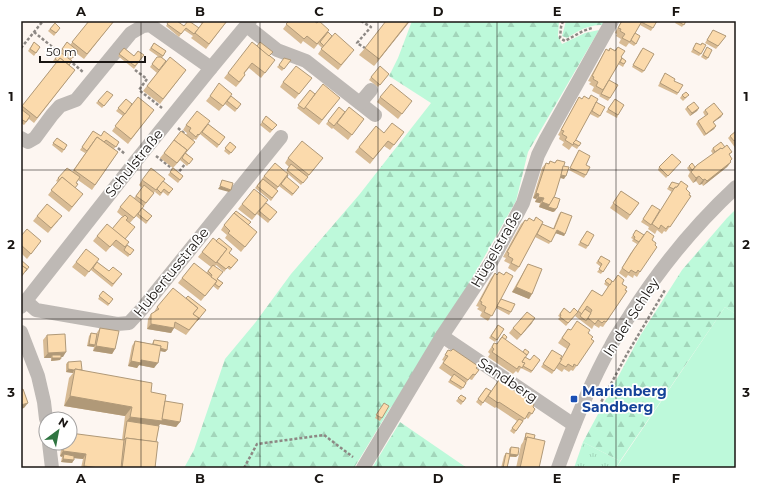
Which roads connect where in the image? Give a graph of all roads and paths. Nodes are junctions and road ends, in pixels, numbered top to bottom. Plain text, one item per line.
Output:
1 (43, 21) edge
2 (361, 21) edge
3 (563, 21) edge
4 (366, 22) edge
5 (249, 23) edge
6 (609, 26) edge
7 (34, 32) junction
8 (21, 48) edge
9 (365, 48) edge
10 (210, 68) junction
11 (136, 70) edge
12 (93, 79) junction
13 (371, 90) dead end
14 (360, 103) junction
15 (375, 115) dead end
16 (172, 116) junction
17 (281, 137) dead end
18 (21, 138) edge
19 (146, 148) junction
20 (185, 164) edge
21 (736, 187) edge
22 (668, 286) dead end
23 (23, 304) edge
24 (21, 332) edge
25 (442, 336) junction
26 (598, 408) dead end
27 (45, 411) edge
28 (574, 424) junction
29 (51, 451) edge
30 (52, 468) edge
31 (244, 468) edge
32 (363, 468) edge
33 (558, 468) edge

1 - 7 path
2 - 4 path
3 - 6 path
4 - 9 path
5 - 10 street, Schulstraße
5 - 14 street
6 - 25 street, Hügelstraße
7 - 8 path
7 - 12 path
10 - 12 street
10 - 16 street, Schulstraße
11 - 16 path
12 - 18 street
13 - 14 street
14 - 15 street
16 - 19 street, Schulstraße
17 - 23 street, Hubertusstraße
19 - 20 path
19 - 23 street, Schulstraße
21 - 28 street, In der Schley
22 - 26 path
24 - 27 street
25 - 28 street, Sandberg
25 - 32 street, Hügelstraße
28 - 33 street, In der Schley
29 - 30 street
31 - 32 path

